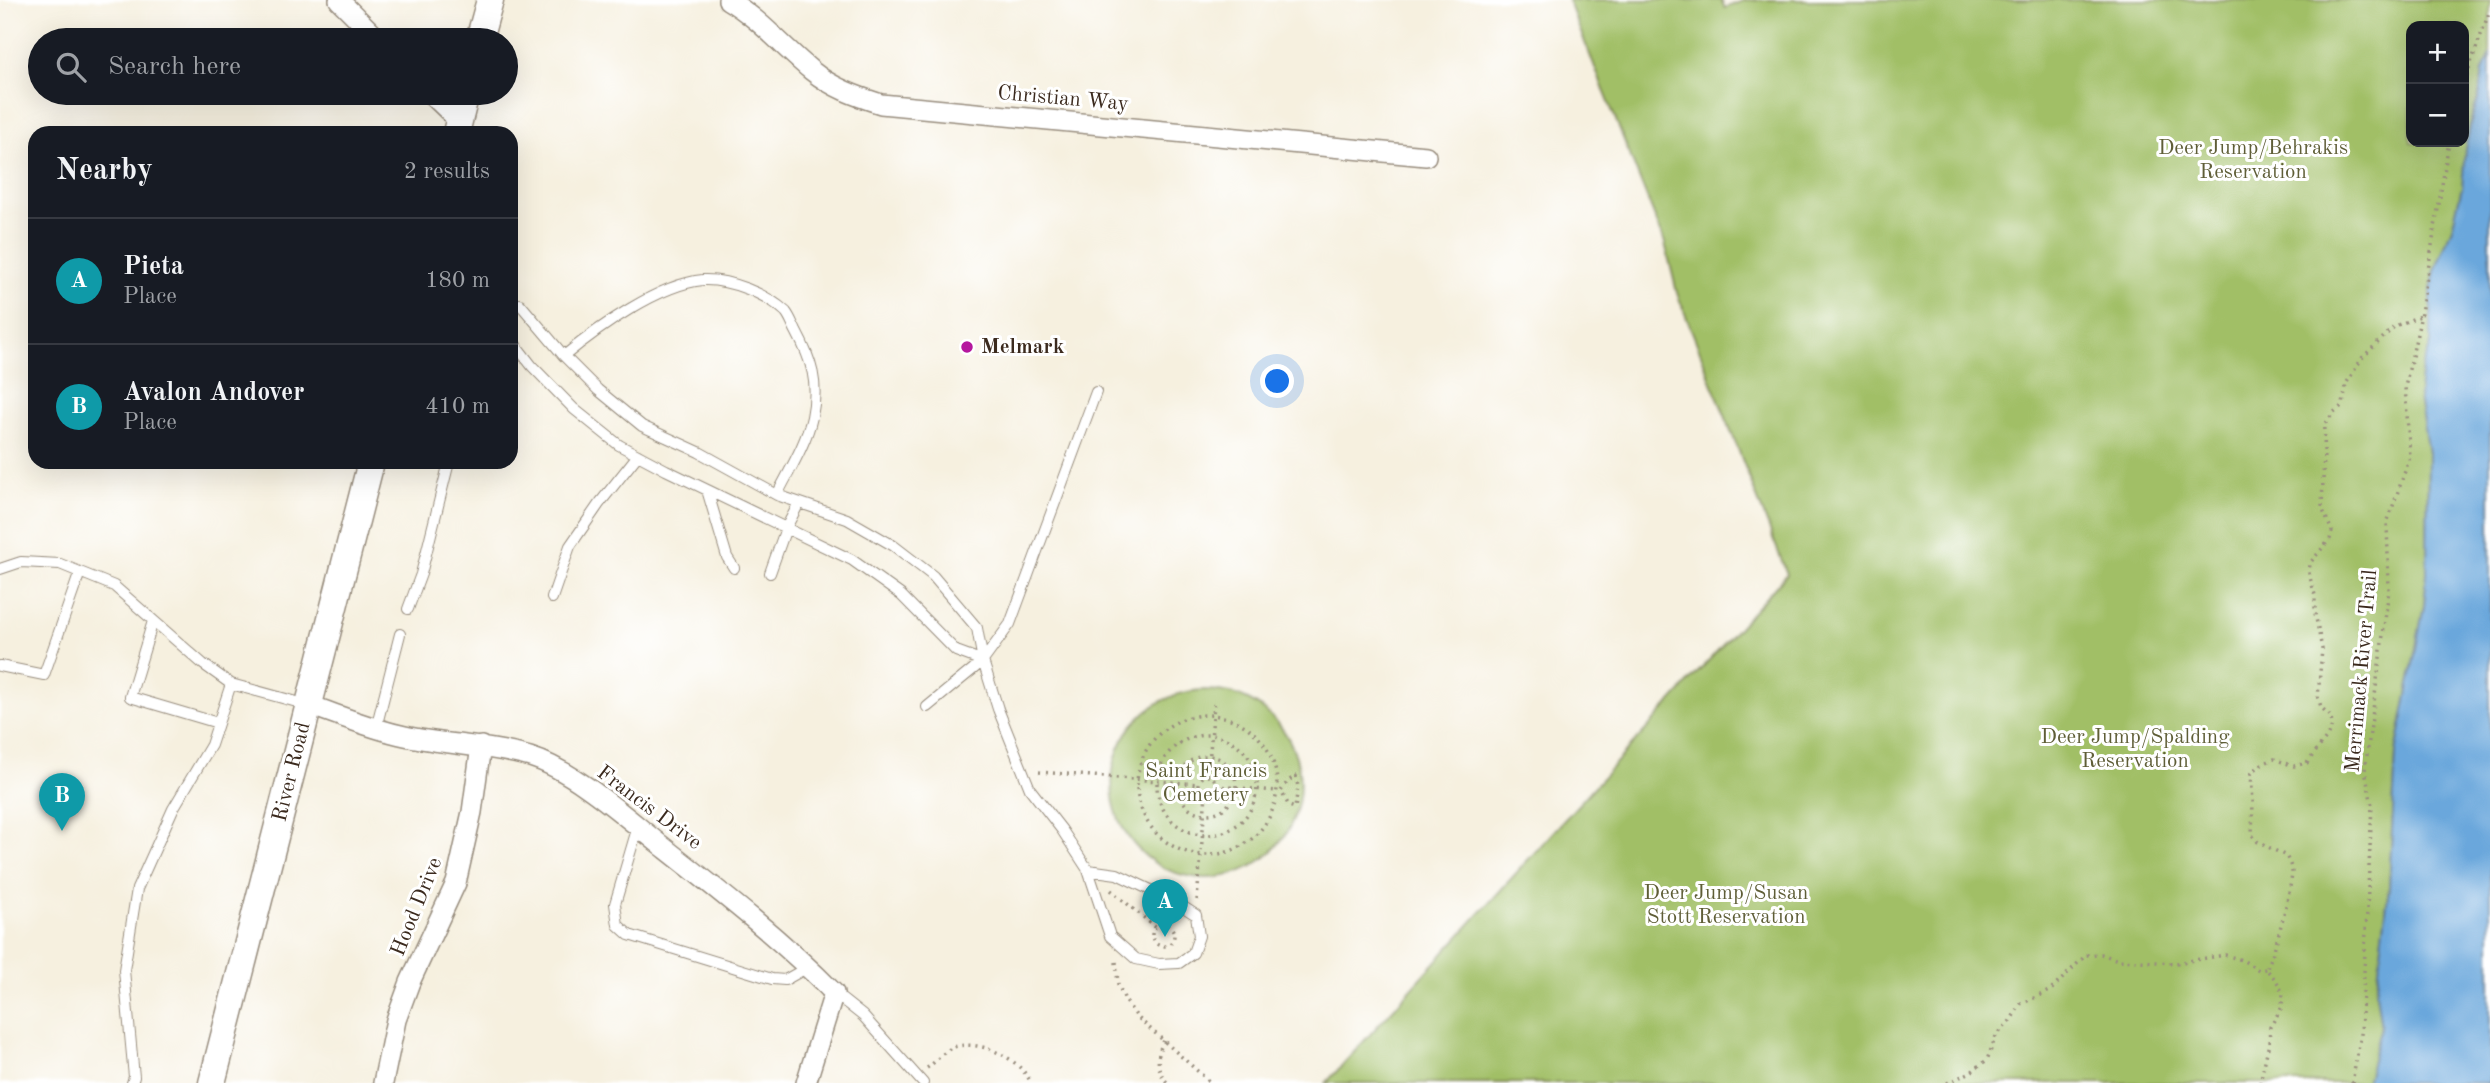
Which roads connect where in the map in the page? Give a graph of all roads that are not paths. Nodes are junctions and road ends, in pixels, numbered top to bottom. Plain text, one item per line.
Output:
1 (339, 0) edge
2 (490, 0) edge
3 (729, 0) edge
4 (367, 28) edge
5 (482, 28) edge
6 (440, 105) edge
7 (463, 105) edge
8 (456, 126) edge
9 (457, 126) edge
10 (1426, 156) dead end
11 (518, 304) edge
12 (518, 348) edge
13 (564, 356) junction
14 (1096, 392) dead end
15 (638, 455) junction
16 (369, 469) edge
17 (447, 469) edge
18 (707, 490) junction
19 (777, 495) junction
20 (799, 503) junction
21 (786, 528) junction
22 (734, 568) dead end
23 (0, 569) edge
24 (80, 572) junction
25 (770, 573) dead end
26 (552, 598) dead end
27 (408, 609) dead end
28 (153, 621) junction
29 (400, 634) dead end
30 (982, 661) junction
31 (0, 666) edge
32 (231, 684) junction
33 (309, 705) junction
34 (927, 707) dead end
35 (218, 723) junction
36 (376, 728) junction
37 (481, 746) junction
38 (638, 826) junction
39 (1088, 870) junction
40 (808, 967) junction
41 (834, 993) junction
42 (920, 1079) edge
43 (132, 1083) edge
44 (212, 1083) edge
45 (383, 1083) edge
46 (806, 1083) edge

1 - 4 street
2 - 5 main road
3 - 10 street, Christian Way
6 - 8 street
7 - 9 main road
11 - 13 lane
12 - 15 lane
13 - 19 lane
13 - 19 lane
14 - 30 lane
15 - 18 lane
15 - 26 lane
16 - 33 main road, River Road
17 - 27 lane
18 - 21 lane
18 - 22 lane
19 - 20 lane
20 - 21 lane
20 - 30 lane
21 - 25 lane
21 - 30 lane
23 - 24 lane
24 - 28 lane
24 - 31 lane
28 - 32 lane
28 - 35 lane
29 - 36 lane
30 - 34 lane
30 - 39 lane
32 - 33 lane
32 - 35 lane
33 - 36 street, Francis Drive
33 - 44 main road, River Road
35 - 43 lane
36 - 37 street, Francis Drive
37 - 38 street, Francis Drive
37 - 45 street, Hood Drive
38 - 40 street, Francis Drive
38 - 40 lane
39 - 39 lane
40 - 41 street, Francis Drive
41 - 42 lane
41 - 46 street

